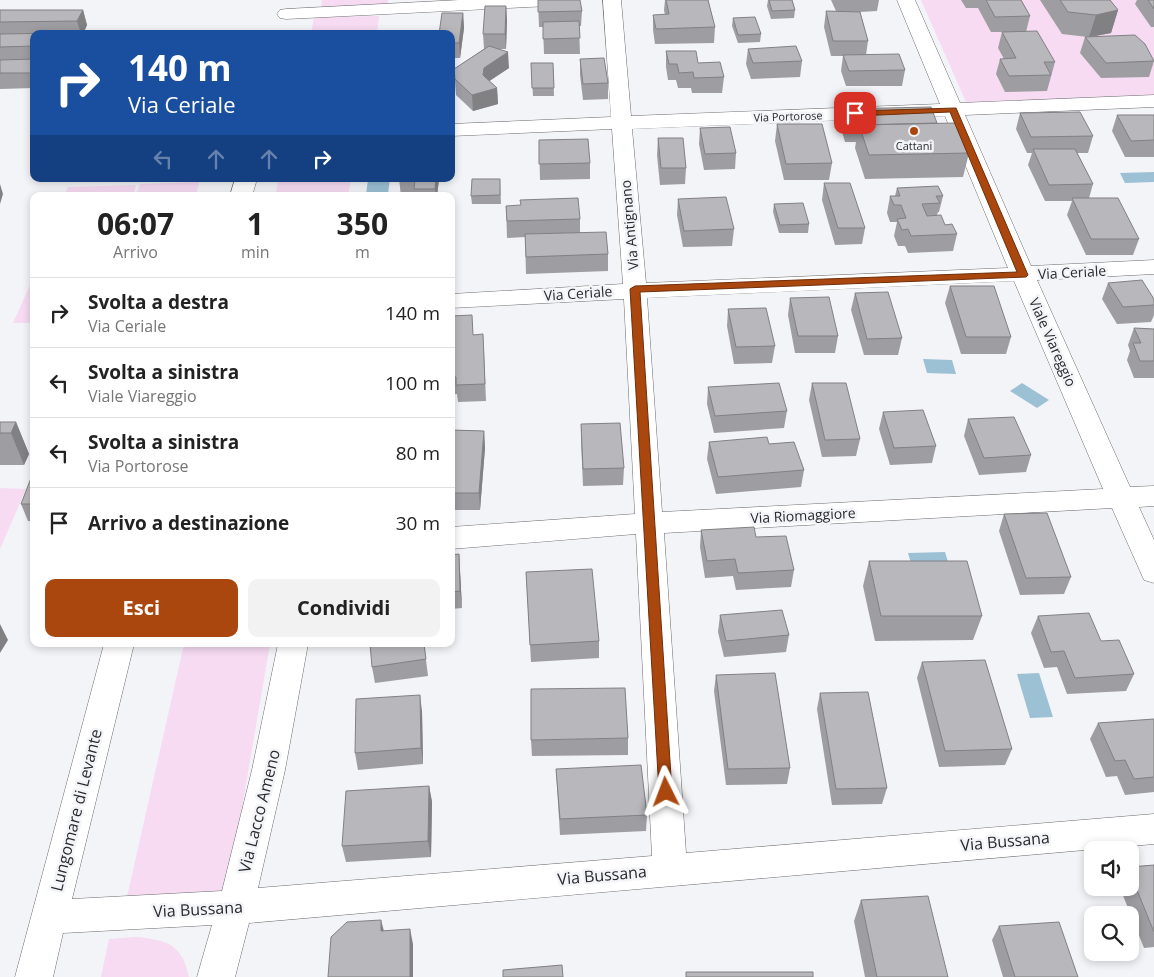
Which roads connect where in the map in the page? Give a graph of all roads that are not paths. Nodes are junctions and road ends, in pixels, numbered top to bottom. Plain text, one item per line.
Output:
1 (568, 0) edge
2 (612, 0) edge
3 (906, 0) edge
4 (288, 7) edge
5 (283, 30) edge
6 (1154, 101) edge
7 (953, 110) junction
8 (621, 122) junction
9 (455, 130) edge
10 (1154, 267) edge
11 (1023, 275) junction
12 (635, 289) junction
13 (455, 301) edge
14 (1154, 496) edge
15 (1123, 498) junction
16 (649, 523) junction
17 (455, 538) edge
18 (1154, 572) edge
19 (118, 647) edge
20 (292, 647) edge
21 (1154, 829) edge
22 (670, 869) junction
23 (236, 907) junction
24 (49, 917) junction
25 (34, 977) edge
26 (216, 977) edge

1 - 4 street
2 - 8 street, Via Antignano
3 - 7 street, Viale Viareggio
4 - 5 street
6 - 7 street, Via Portorose
7 - 8 street, Via Portorose
7 - 11 street, Viale Viareggio
8 - 9 street, Via Portorose
8 - 12 street, Via Antignano
10 - 11 street, Via Ceriale
11 - 12 street, Via Ceriale
11 - 15 street, Viale Viareggio
12 - 13 street, Via Ceriale
12 - 16 street, Via Antignano
14 - 15 street, Via Riomaggiore
15 - 16 street, Via Riomaggiore
15 - 18 street, Viale Viareggio
16 - 17 street, Via Riomaggiore
16 - 22 street, Via Antignano
19 - 24 street, Lungomare di Levante
20 - 23 street, Via Lacco Ameno
21 - 22 street, Via Bussana
22 - 23 street, Via Bussana
23 - 24 street, Via Bussana
23 - 26 street, Via Lacco Ameno
24 - 25 street, Lungomare di Levante

